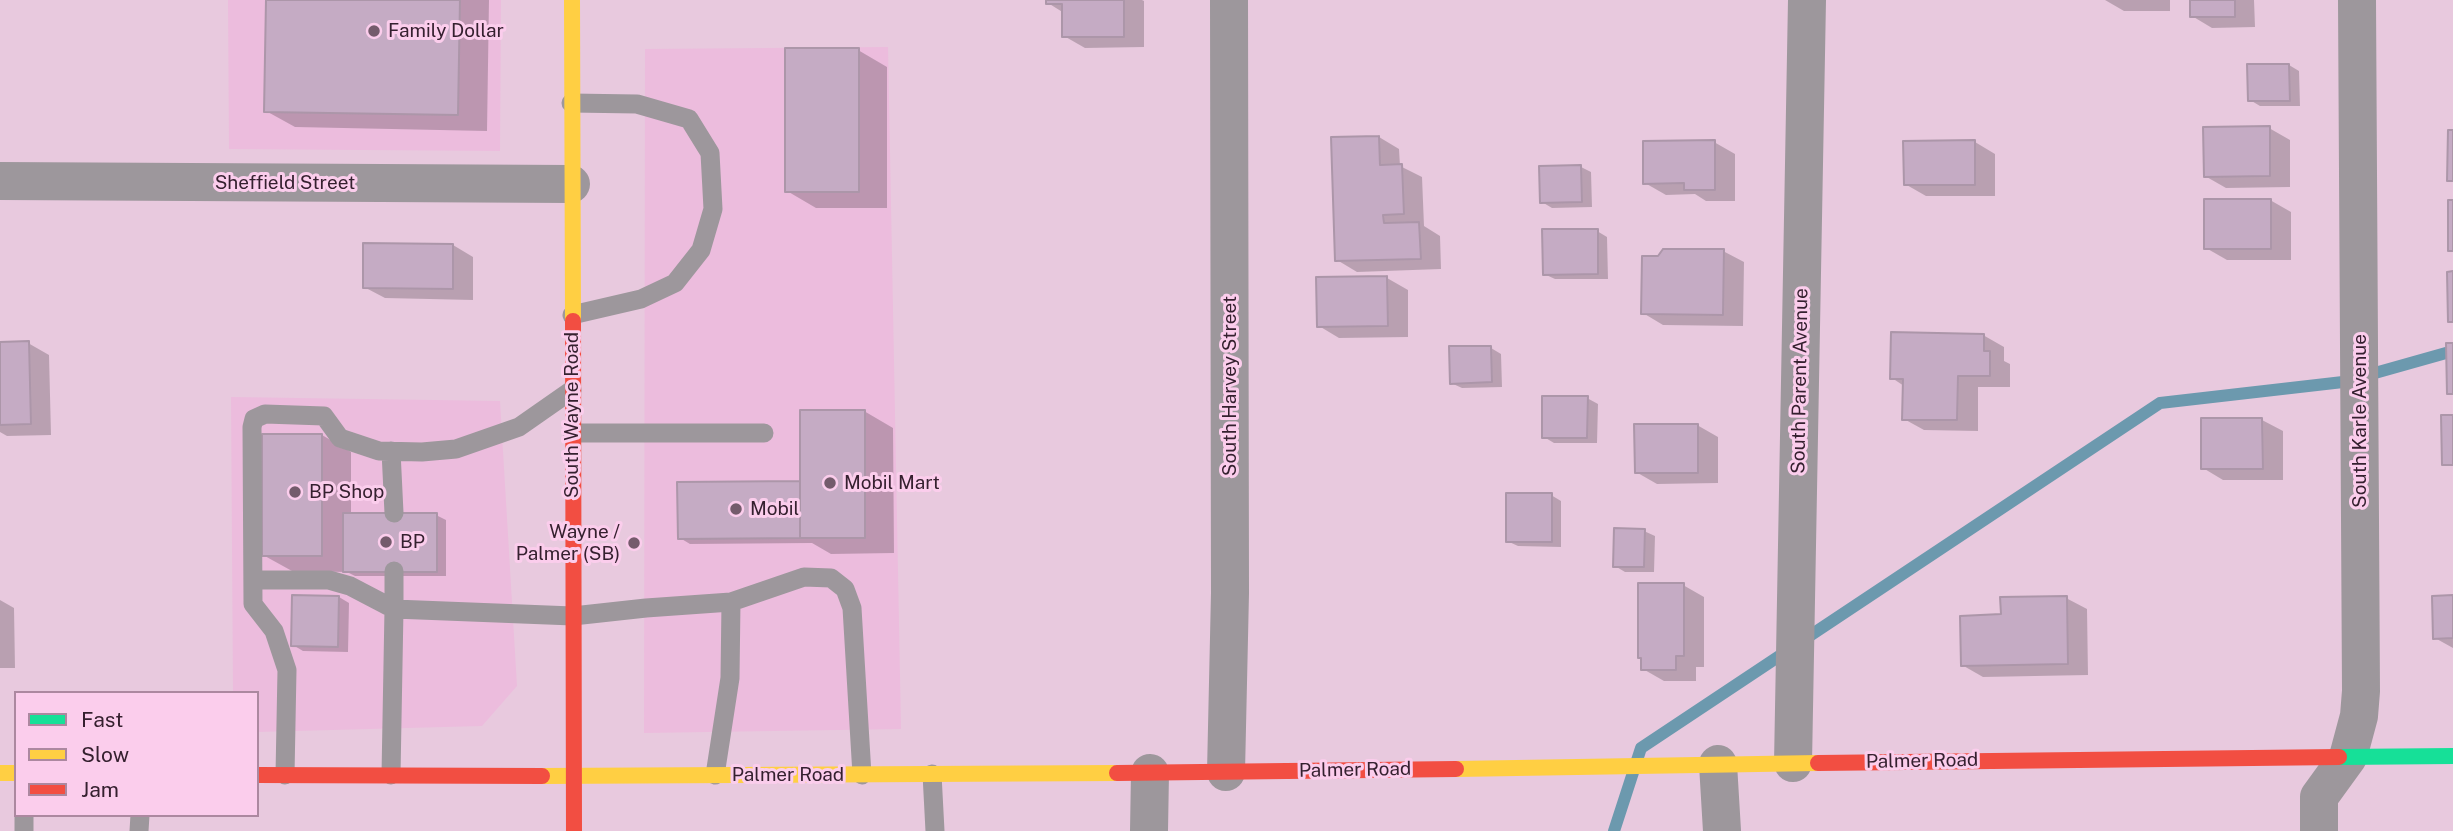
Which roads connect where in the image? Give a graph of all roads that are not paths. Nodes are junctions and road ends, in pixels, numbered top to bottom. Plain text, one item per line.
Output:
1 (572, 0) edge
2 (1229, 0) edge
3 (1807, 0) edge
4 (2357, 0) edge
5 (571, 103) junction
6 (0, 181) edge
7 (571, 184) junction
8 (572, 315) junction
9 (572, 390) junction
10 (572, 433) junction
11 (764, 433) dead end
12 (391, 451) junction
13 (394, 513) dead end
14 (394, 571) dead end
15 (253, 580) junction
16 (731, 602) junction
17 (394, 609) junction
18 (573, 615) junction
19 (2453, 756) edge
20 (2348, 757) junction
21 (1793, 763) junction
22 (1718, 764) junction
23 (1226, 772) junction
24 (1150, 773) junction
25 (932, 774) junction
26 (259, 775) edge
27 (285, 775) junction
28 (391, 775) junction
29 (715, 775) junction
30 (862, 775) junction
31 (574, 776) junction
32 (573, 831) edge
33 (935, 831) edge
34 (1149, 831) edge
35 (1722, 831) edge
36 (2319, 831) edge

1 - 5 street, South Wayne Road
2 - 23 street, South Harvey Street
3 - 21 street, South Parent Avenue
4 - 20 street, South Karle Avenue
5 - 7 street, South Wayne Road
5 - 8 lane
6 - 7 street, Sheffield Street
7 - 8 street, South Wayne Road
8 - 9 street, South Wayne Road
9 - 10 street, South Wayne Road
9 - 12 lane
10 - 11 lane
10 - 18 street, South Wayne Road
12 - 13 lane
12 - 15 lane
14 - 17 lane
15 - 17 lane
15 - 27 lane
16 - 18 lane
16 - 29 lane
16 - 30 lane
17 - 18 lane
17 - 28 lane
18 - 31 street, South Wayne Road
19 - 20 street, Palmer Road
20 - 21 street, Palmer Road
20 - 36 street, South Karle Avenue
21 - 22 street, Palmer Road
22 - 23 street, Palmer Road
22 - 35 street
23 - 24 street, Palmer Road
24 - 25 street, Palmer Road
24 - 34 street
25 - 30 street, Palmer Road
25 - 33 lane
26 - 27 street, Palmer Road
27 - 28 street, Palmer Road
28 - 31 street, Palmer Road
29 - 30 street, Palmer Road
29 - 31 street, Palmer Road
31 - 32 street, South Wayne Road

